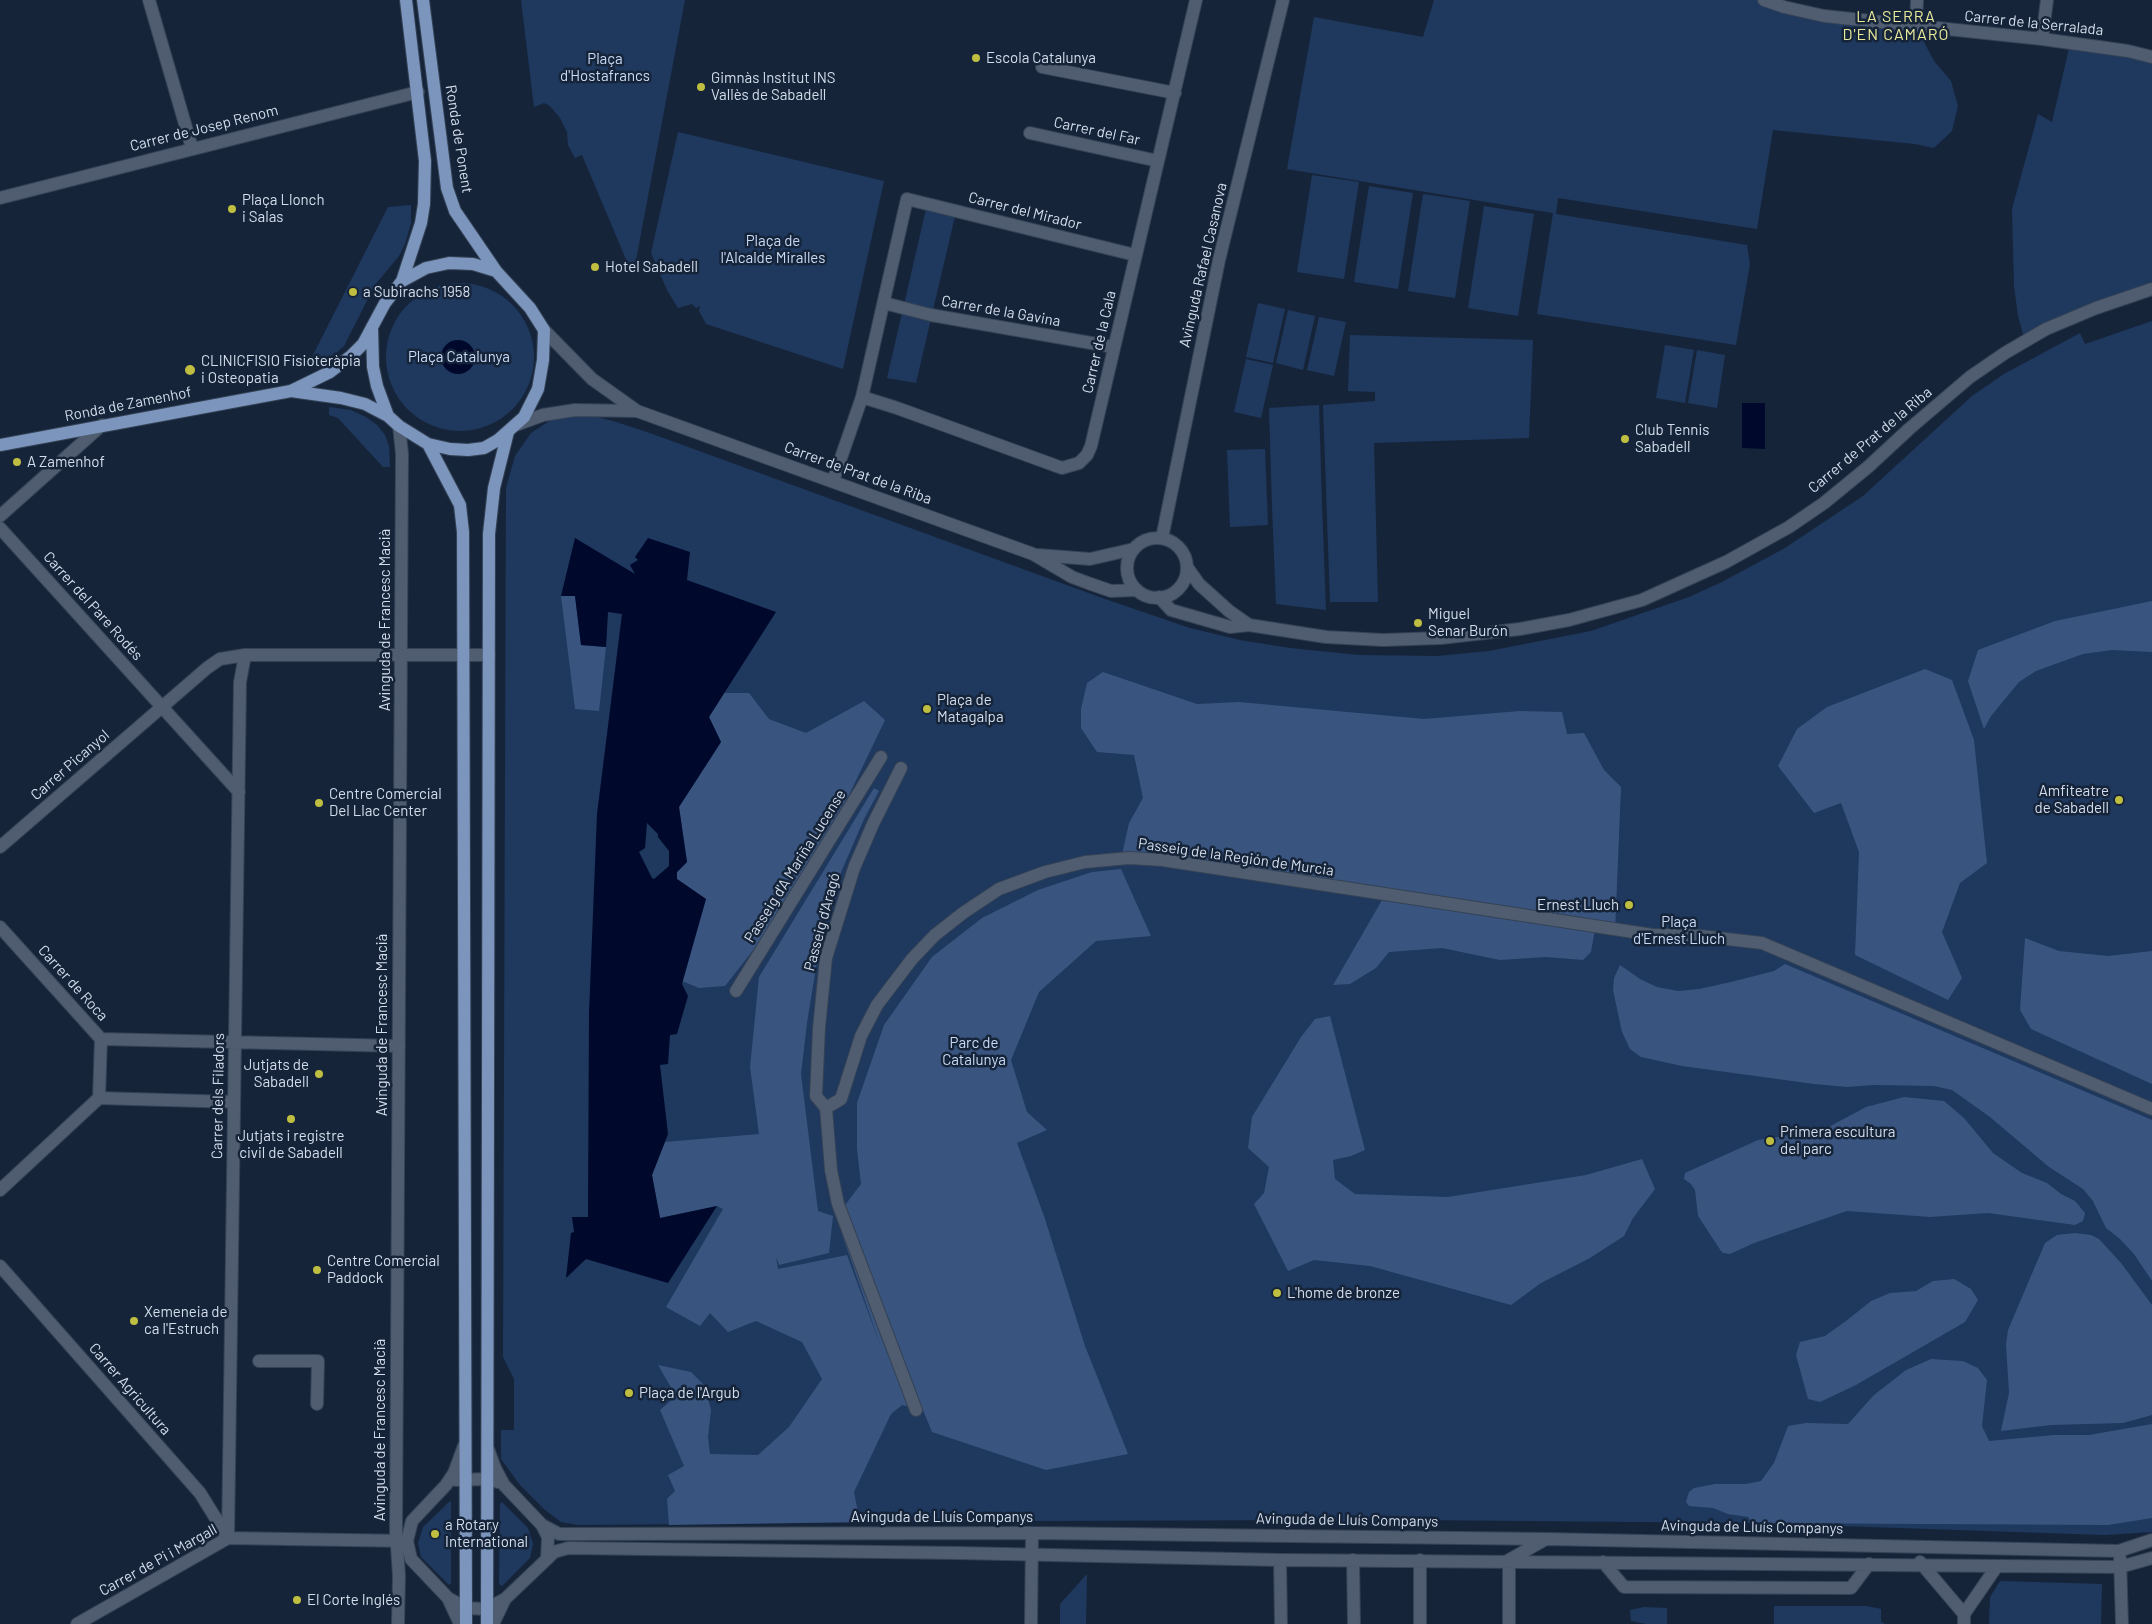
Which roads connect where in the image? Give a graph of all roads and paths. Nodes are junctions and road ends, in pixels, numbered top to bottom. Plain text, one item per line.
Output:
1 (149, 0) edge
2 (406, 0) edge
3 (423, 0) edge
4 (1196, 0) edge
5 (1283, 0) edge
6 (1764, 0) edge
7 (1917, 0) edge
8 (2047, 0) edge
9 (1916, 27) junction
10 (2042, 39) junction
11 (2152, 58) edge
12 (1042, 67) dead end
13 (418, 92) junction
14 (1174, 93) junction
15 (1030, 133) dead end
16 (192, 148) junction
17 (1158, 161) junction
18 (0, 198) edge
19 (1135, 255) junction
20 (496, 271) junction
21 (402, 281) junction
22 (2152, 289) edge
23 (884, 303) junction
24 (372, 327) junction
25 (544, 330) junction
26 (1114, 347) junction
27 (291, 391) junction
28 (862, 397) junction
29 (637, 411) junction
30 (388, 416) junction
31 (102, 425) junction
32 (399, 426) junction
33 (512, 429) junction
34 (428, 444) junction
35 (0, 445) edge
36 (833, 481) junction
37 (0, 516) edge
38 (0, 528) edge
39 (1162, 538) junction
40 (1134, 549) junction
41 (1033, 554) junction
42 (1187, 568) junction
43 (1137, 590) junction
44 (1159, 597) junction
45 (1249, 625) junction
46 (245, 655) junction
47 (401, 655) junction
48 (463, 655) junction
49 (489, 655) junction
50 (162, 707) junction
51 (881, 757) dead end
52 (901, 768) dead end
53 (238, 792) junction
54 (0, 848) edge
55 (0, 927) edge
56 (736, 991) dead end
57 (101, 1039) junction
58 (234, 1042) junction
59 (399, 1046) junction
60 (99, 1098) junction
61 (234, 1102) junction
62 (826, 1108) junction
63 (2152, 1109) edge
64 (0, 1190) edge
65 (0, 1266) edge
66 (259, 1361) dead end
67 (317, 1404) dead end
68 (916, 1410) dead end
69 (465, 1444) junction
70 (488, 1447) junction
71 (465, 1478) junction
72 (487, 1479) junction
73 (446, 1485) junction
74 (504, 1485) junction
75 (542, 1525) junction
76 (1032, 1533) junction
77 (228, 1538) junction
78 (1547, 1539) junction
79 (2152, 1540) edge
80 (402, 1541) junction
81 (1907, 1546) junction
82 (2120, 1551) junction
83 (1031, 1556) junction
84 (2152, 1558) edge
85 (547, 1559) junction
86 (1280, 1560) junction
87 (1353, 1560) junction
88 (1420, 1560) junction
89 (1510, 1560) junction
90 (1603, 1562) junction
91 (1870, 1564) junction
92 (1923, 1565) junction
93 (1997, 1566) junction
94 (2120, 1567) junction
95 (448, 1598) junction
96 (505, 1599) junction
97 (466, 1608) junction
98 (486, 1608) junction
99 (1964, 1619) edge
100 (78, 1624) edge
101 (398, 1624) edge
102 (460, 1624) edge
103 (466, 1624) edge
104 (487, 1624) edge
105 (493, 1624) edge
106 (1031, 1624) edge
107 (1281, 1624) edge
108 (1354, 1624) edge
109 (1420, 1624) edge
110 (1509, 1624) edge
111 (2122, 1624) edge

1 - 16 street
2 - 13 main road
3 - 20 main road, Ronda de Ponent
4 - 14 street, Carrer de la Cala
5 - 39 street, Avinguda Rafael Casanova
6 - 9 street, Carrer de la Serralada
7 - 9 street
8 - 10 street
9 - 10 street, Carrer de la Serralada
10 - 11 street, Carrer de la Serralada
12 - 14 street
13 - 16 street, Carrer de Josep Renom
13 - 21 main road
14 - 17 street, Carrer de la Cala
15 - 17 street, Carrer del Far
16 - 18 street, Carrer de Josep Renom
17 - 19 street, Carrer de la Cala
19 - 23 street, Carrer del Mirador
19 - 26 street, Carrer de la Cala
20 - 21 main road
20 - 25 main road, Ronda de Ponent
21 - 24 main road, Ronda de Zamenhof
22 - 45 street, Carrer de Prat de la Riba
23 - 26 street, Carrer de la Gavina
23 - 28 street
24 - 27 main road, Ronda de Zamenhof
24 - 30 main road
25 - 29 street
25 - 33 main road
26 - 28 street, Carrer de la Cala
27 - 30 main road, Ronda de Zamenhof
27 - 31 main road, Ronda de Zamenhof
28 - 36 street
29 - 33 street
29 - 36 street, Carrer de Prat de la Riba
30 - 32 main road
31 - 35 main road, Ronda de Zamenhof
31 - 37 street
32 - 34 main road
32 - 47 street, Avinguda de Francesc Macià
33 - 34 main road
33 - 49 main road, Avinguda de Francesc Macià
34 - 48 main road, Avinguda de Francesc Macià
36 - 41 street, Carrer de Prat de la Riba
38 - 50 street, Carrer del Pare Rodés
39 - 40 street
39 - 42 street
40 - 41 street, Carrer de Prat de la Riba
40 - 43 street
41 - 43 street, Carrer de Prat de la Riba
42 - 44 street
42 - 45 street, Carrer de Prat de la Riba
43 - 44 street
44 - 45 street, Carrer de Prat de la Riba
46 - 47 street
46 - 50 street
46 - 53 street, Carrer dels Filadors
47 - 48 street
47 - 59 street, Avinguda de Francesc Macià
48 - 49 street
48 - 69 main road, Avinguda de Francesc Macià
49 - 70 main road, Avinguda de Francesc Macià
50 - 53 street, Carrer del Pare Rodés
50 - 54 street, Carrer Picanyol
51 - 56 street, Passeig d'A Mariña Lucense
52 - 62 street, Passeig d'Aragó
53 - 58 street, Carrer dels Filadors
55 - 57 street, Carrer de Roca
57 - 58 street
57 - 60 street, Carrer de Roca
58 - 59 street
58 - 61 street, Carrer dels Filadors
59 - 80 street, Avinguda de Francesc Macià
60 - 61 street
60 - 64 street
61 - 77 street, Carrer dels Filadors
62 - 63 street, Passeig de la Región de Murcia
62 - 68 street
65 - 77 street, Carrer Agricultura
66 - 67 street
69 - 71 main road, Avinguda de Francesc Macià
69 - 73 street, Avinguda de Francesc Macià
70 - 72 main road, Avinguda de Francesc Macià
70 - 74 street, Avinguda de Francesc Macià
71 - 72 street, Avinguda de Francesc Macià
71 - 73 street, Avinguda de Francesc Macià
71 - 97 main road, Avinguda de Francesc Macià
72 - 74 street, Avinguda de Francesc Macià
72 - 98 main road, Avinguda de Francesc Macià
73 - 80 street, Avinguda de Francesc Macià
74 - 75 street, Avinguda de Francesc Macià
75 - 76 street, Avinguda de Lluís Companys
75 - 85 street
76 - 78 street, Avinguda de Lluís Companys
76 - 83 street
77 - 80 street, Carrer de Pi i Margall
77 - 100 street, Carrer de Pi i Margall
78 - 81 street, Avinguda de Lluís Companys
78 - 89 street
79 - 82 street, Avinguda de Lluís Companys
80 - 95 street, Avinguda de Francesc Macià
80 - 101 street, Avinguda de Francesc Macià
81 - 82 street, Avinguda de Lluís Companys
81 - 92 street
82 - 94 street
83 - 85 street
83 - 86 street
83 - 106 street
84 - 94 street
85 - 96 street, Avinguda de Francesc Macià
86 - 87 street
86 - 107 street
87 - 88 street
87 - 108 street
88 - 89 street
88 - 109 street
89 - 90 street
89 - 110 street
90 - 91 street
90 - 91 street
91 - 92 street
92 - 93 street
92 - 99 street
93 - 94 street
93 - 99 street
94 - 111 street
95 - 97 street, Avinguda de Francesc Macià
95 - 102 street, Avinguda de Francesc Macià
96 - 98 street, Avinguda de Francesc Macià
96 - 105 street, Avinguda de Francesc Macià
97 - 98 street, Avinguda de Francesc Macià
97 - 103 main road, Avinguda de Francesc Macià
98 - 104 main road, Avinguda de Francesc Macià

